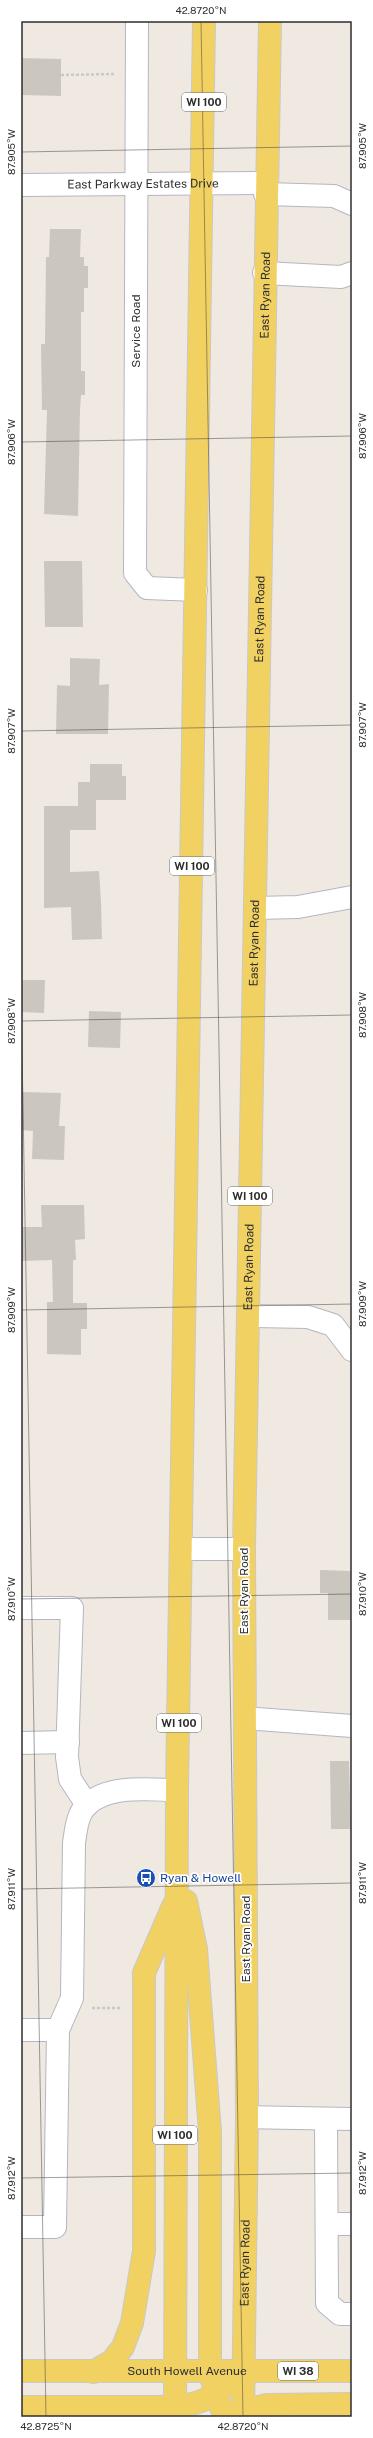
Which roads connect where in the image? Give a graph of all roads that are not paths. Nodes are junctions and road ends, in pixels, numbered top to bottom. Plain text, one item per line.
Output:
1 (137, 21) edge
2 (204, 21) edge
3 (257, 21) edge
4 (270, 21) edge
5 (268, 98) junction
6 (137, 183) junction
7 (203, 183) junction
8 (21, 185) edge
9 (265, 188) junction
10 (352, 204) edge
11 (264, 273) junction
12 (352, 273) edge
13 (196, 590) junction
14 (352, 897) edge
15 (255, 908) junction
16 (248, 1316) junction
17 (352, 1350) edge
18 (183, 1549) junction
19 (244, 1549) junction
20 (21, 1608) edge
21 (245, 1718) junction
22 (352, 1726) edge
23 (21, 1742) edge
24 (68, 1742) junction
25 (177, 1790) junction
26 (87, 1805) junction
27 (177, 1859) junction
28 (176, 1897) junction
29 (21, 2030) edge
30 (58, 2030) junction
31 (247, 2117) junction
32 (326, 2119) junction
33 (352, 2119) edge
34 (327, 2224) junction
35 (352, 2224) edge
36 (21, 2227) edge
37 (352, 2314) edge
38 (21, 2371) edge
39 (352, 2371) edge
40 (94, 2372) junction
41 (175, 2372) junction
42 (210, 2372) junction
43 (243, 2372) junction
44 (216, 2396) junction
45 (352, 2404) edge
46 (21, 2407) edge
47 (175, 2412) edge
48 (232, 2416) edge

1 - 6 street, Service Road
2 - 7 main road, WI 100
3 - 5 main road
4 - 5 main road, East Ryan Road / WI 100
5 - 9 main road, East Ryan Road / WI 100
6 - 7 street, East Parkway Estates Drive
6 - 8 street, East Parkway Estates Drive
6 - 13 street, Service Road
7 - 9 street, East Parkway Estates Drive
7 - 13 main road, WI 100
9 - 10 street, East Parkway Estates Drive
9 - 11 main road, East Ryan Road / WI 100
11 - 12 street
11 - 15 main road, East Ryan Road / WI 100
13 - 18 main road, WI 100
14 - 15 street
15 - 16 main road, East Ryan Road / WI 100
16 - 17 street
16 - 19 main road, East Ryan Road / WI 100
18 - 19 street
18 - 25 main road, WI 100
19 - 21 main road, East Ryan Road / WI 100
20 - 24 street
21 - 22 street
21 - 31 main road, East Ryan Road / WI 100
23 - 24 street
24 - 26 street
25 - 26 street
25 - 27 main road, WI 100
26 - 30 street
27 - 28 main road, WI 100
27 - 42 main road
28 - 40 main road
28 - 41 main road, WI 100
29 - 30 street
30 - 36 street
31 - 32 street
31 - 43 main road, East Ryan Road / WI 100
32 - 33 street
32 - 34 street
34 - 35 street
34 - 37 street
38 - 40 main road, South Howell Avenue / WI 38
39 - 43 main road, South Howell Avenue / WI 38
40 - 41 main road, South Howell Avenue / WI 38
41 - 42 main road, South Howell Avenue / WI 38
41 - 47 main road, WI 100
42 - 43 main road, South Howell Avenue / WI 38
42 - 44 main road
43 - 44 main road
43 - 48 main road, East Ryan Road / WI 100
44 - 47 main road
44 - 48 main road
45 - 48 main road
46 - 47 main road

